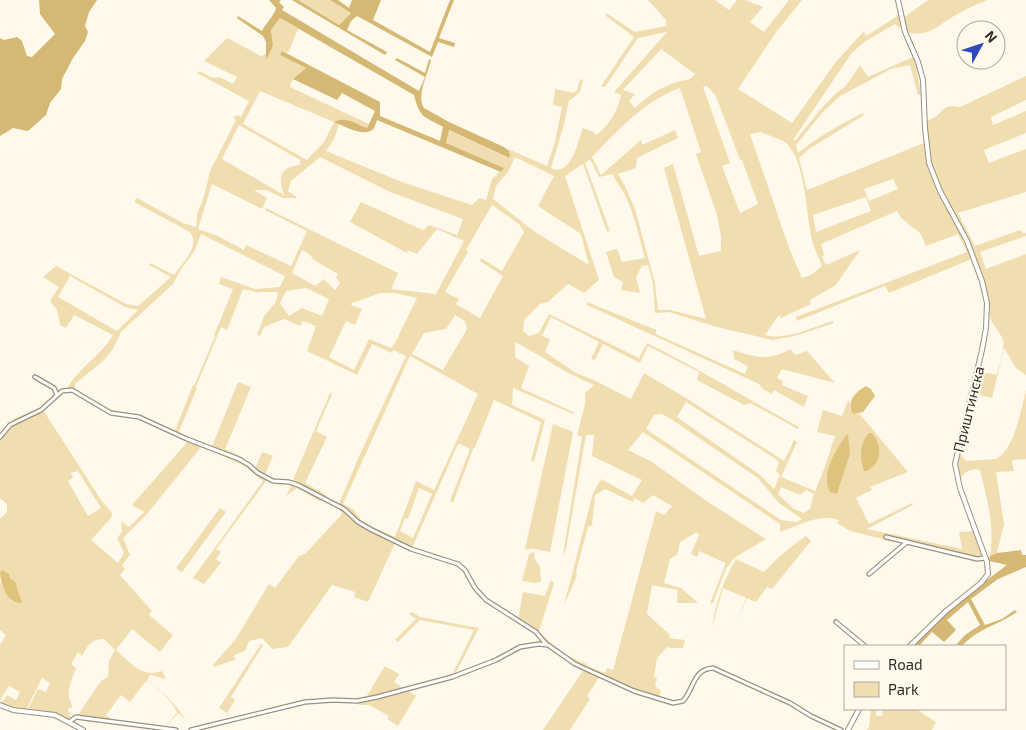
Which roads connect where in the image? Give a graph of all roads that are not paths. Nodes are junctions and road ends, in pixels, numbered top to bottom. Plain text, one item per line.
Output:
1 (898, 0) edge
2 (35, 377) dead end
3 (57, 396) junction
4 (0, 437) edge
5 (886, 537) dead end
6 (908, 542) junction
7 (986, 558) junction
8 (868, 574) dead end
9 (836, 622) dead end
10 (546, 644) junction
11 (864, 645) edge
12 (911, 645) edge
13 (0, 705) edge
14 (858, 710) edge
15 (69, 722) junction
16 (83, 730) edge
17 (176, 730) edge
18 (191, 730) edge
19 (841, 730) edge
20 (848, 730) edge

1 - 7 street, Приштинска
2 - 3 street
3 - 4 street
3 - 10 street
5 - 6 street
6 - 7 street
6 - 8 street
7 - 12 street, Приштинска
9 - 11 street
10 - 18 street
10 - 19 street
13 - 15 street
14 - 20 street
15 - 16 street
15 - 17 street

